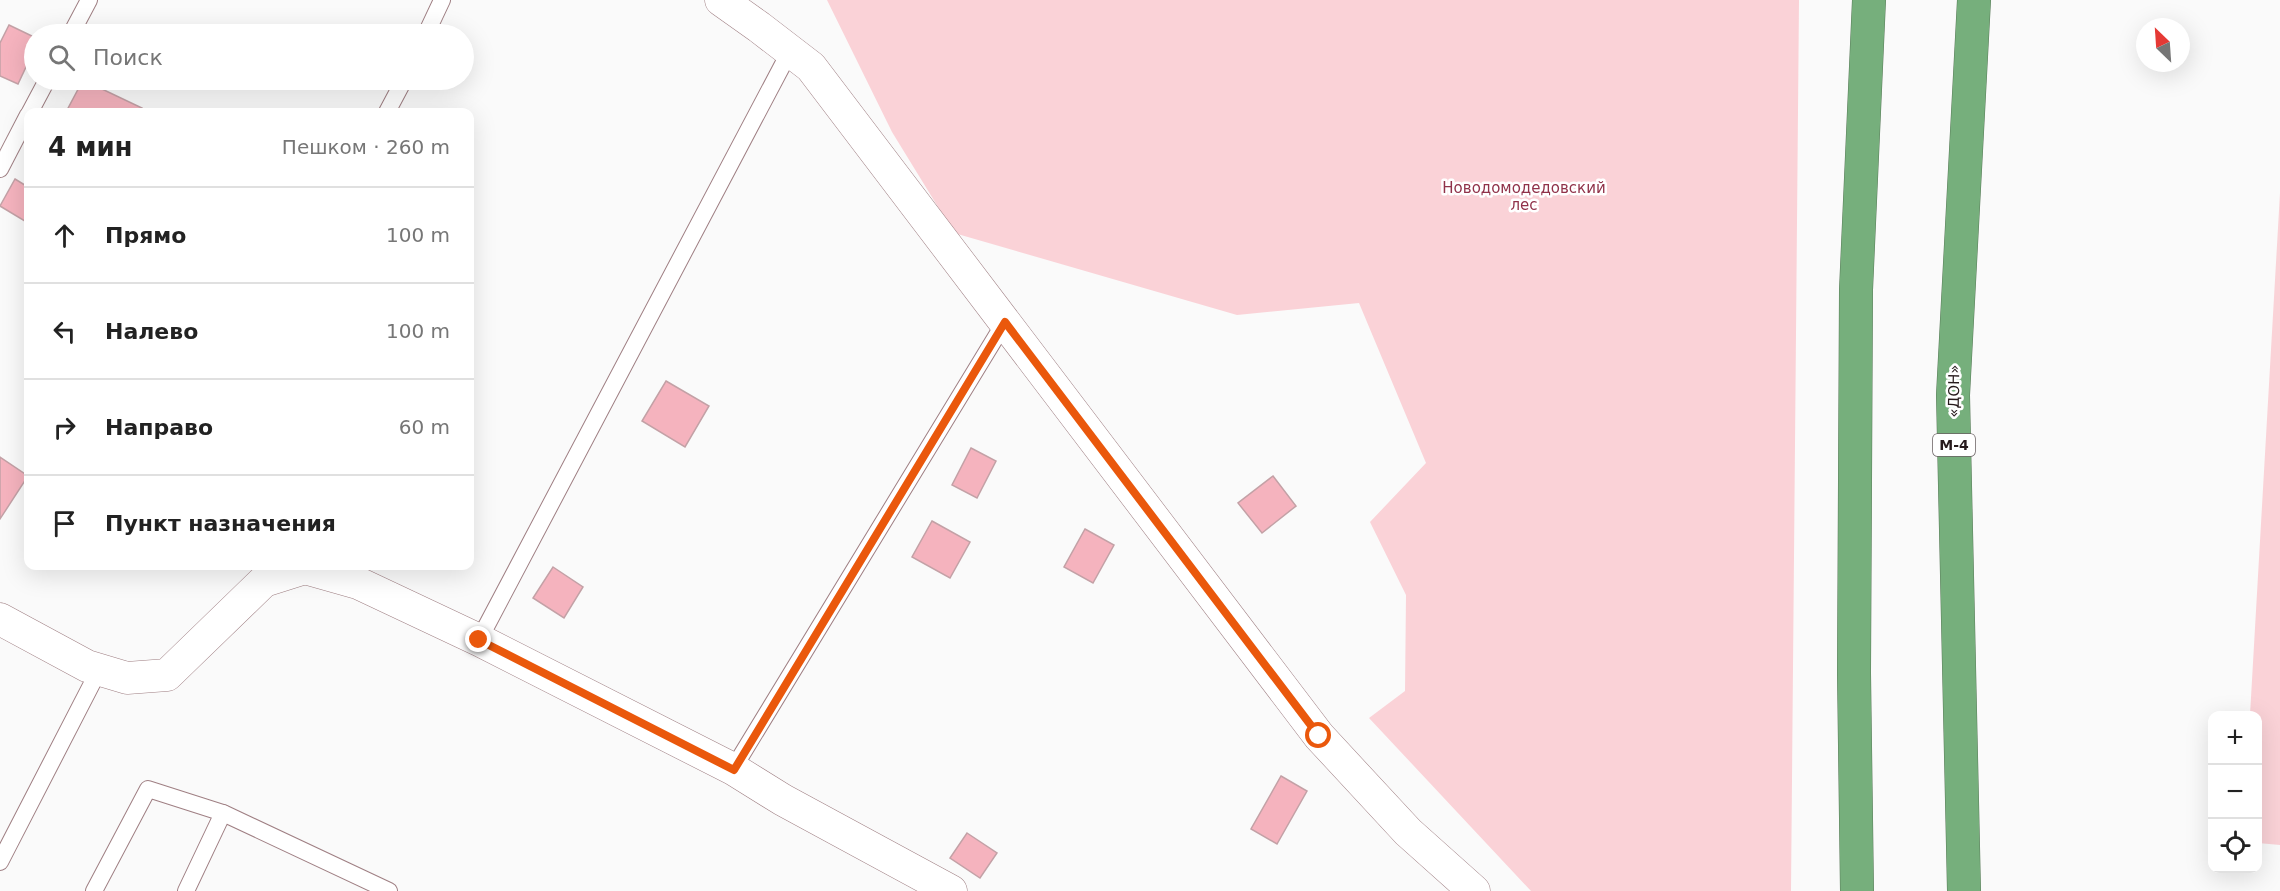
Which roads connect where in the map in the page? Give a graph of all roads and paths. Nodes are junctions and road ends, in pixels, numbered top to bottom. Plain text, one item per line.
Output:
1 (89, 0) edge
2 (442, 0) edge
3 (721, 0) edge
4 (1869, 0) edge
5 (1974, 0) edge
6 (76, 24) edge
7 (431, 24) edge
8 (790, 51) junction
9 (42, 90) edge
10 (399, 90) edge
11 (32, 108) edge
12 (389, 108) edge
13 (24, 123) edge
14 (0, 169) edge
15 (1005, 322) junction
16 (299, 570) edge
17 (312, 570) edge
18 (0, 619) edge
19 (479, 640) junction
20 (99, 670) junction
21 (734, 770) junction
22 (223, 813) junction
23 (0, 862) edge
24 (94, 891) edge
25 (186, 891) edge
26 (389, 891) edge
27 (951, 891) edge
28 (1474, 891) edge
29 (1857, 891) edge
30 (1964, 891) edge

1 - 6 lane
2 - 7 lane
3 - 8 street
4 - 29 highway
5 - 30 highway, «ДОН» / М-4
8 - 15 street
8 - 19 lane
9 - 11 lane
10 - 12 lane
13 - 14 lane
15 - 21 lane
15 - 28 street
16 - 20 street
17 - 19 street
18 - 20 street
19 - 21 street
20 - 23 lane
21 - 27 street
22 - 24 lane
22 - 25 lane
22 - 26 lane

